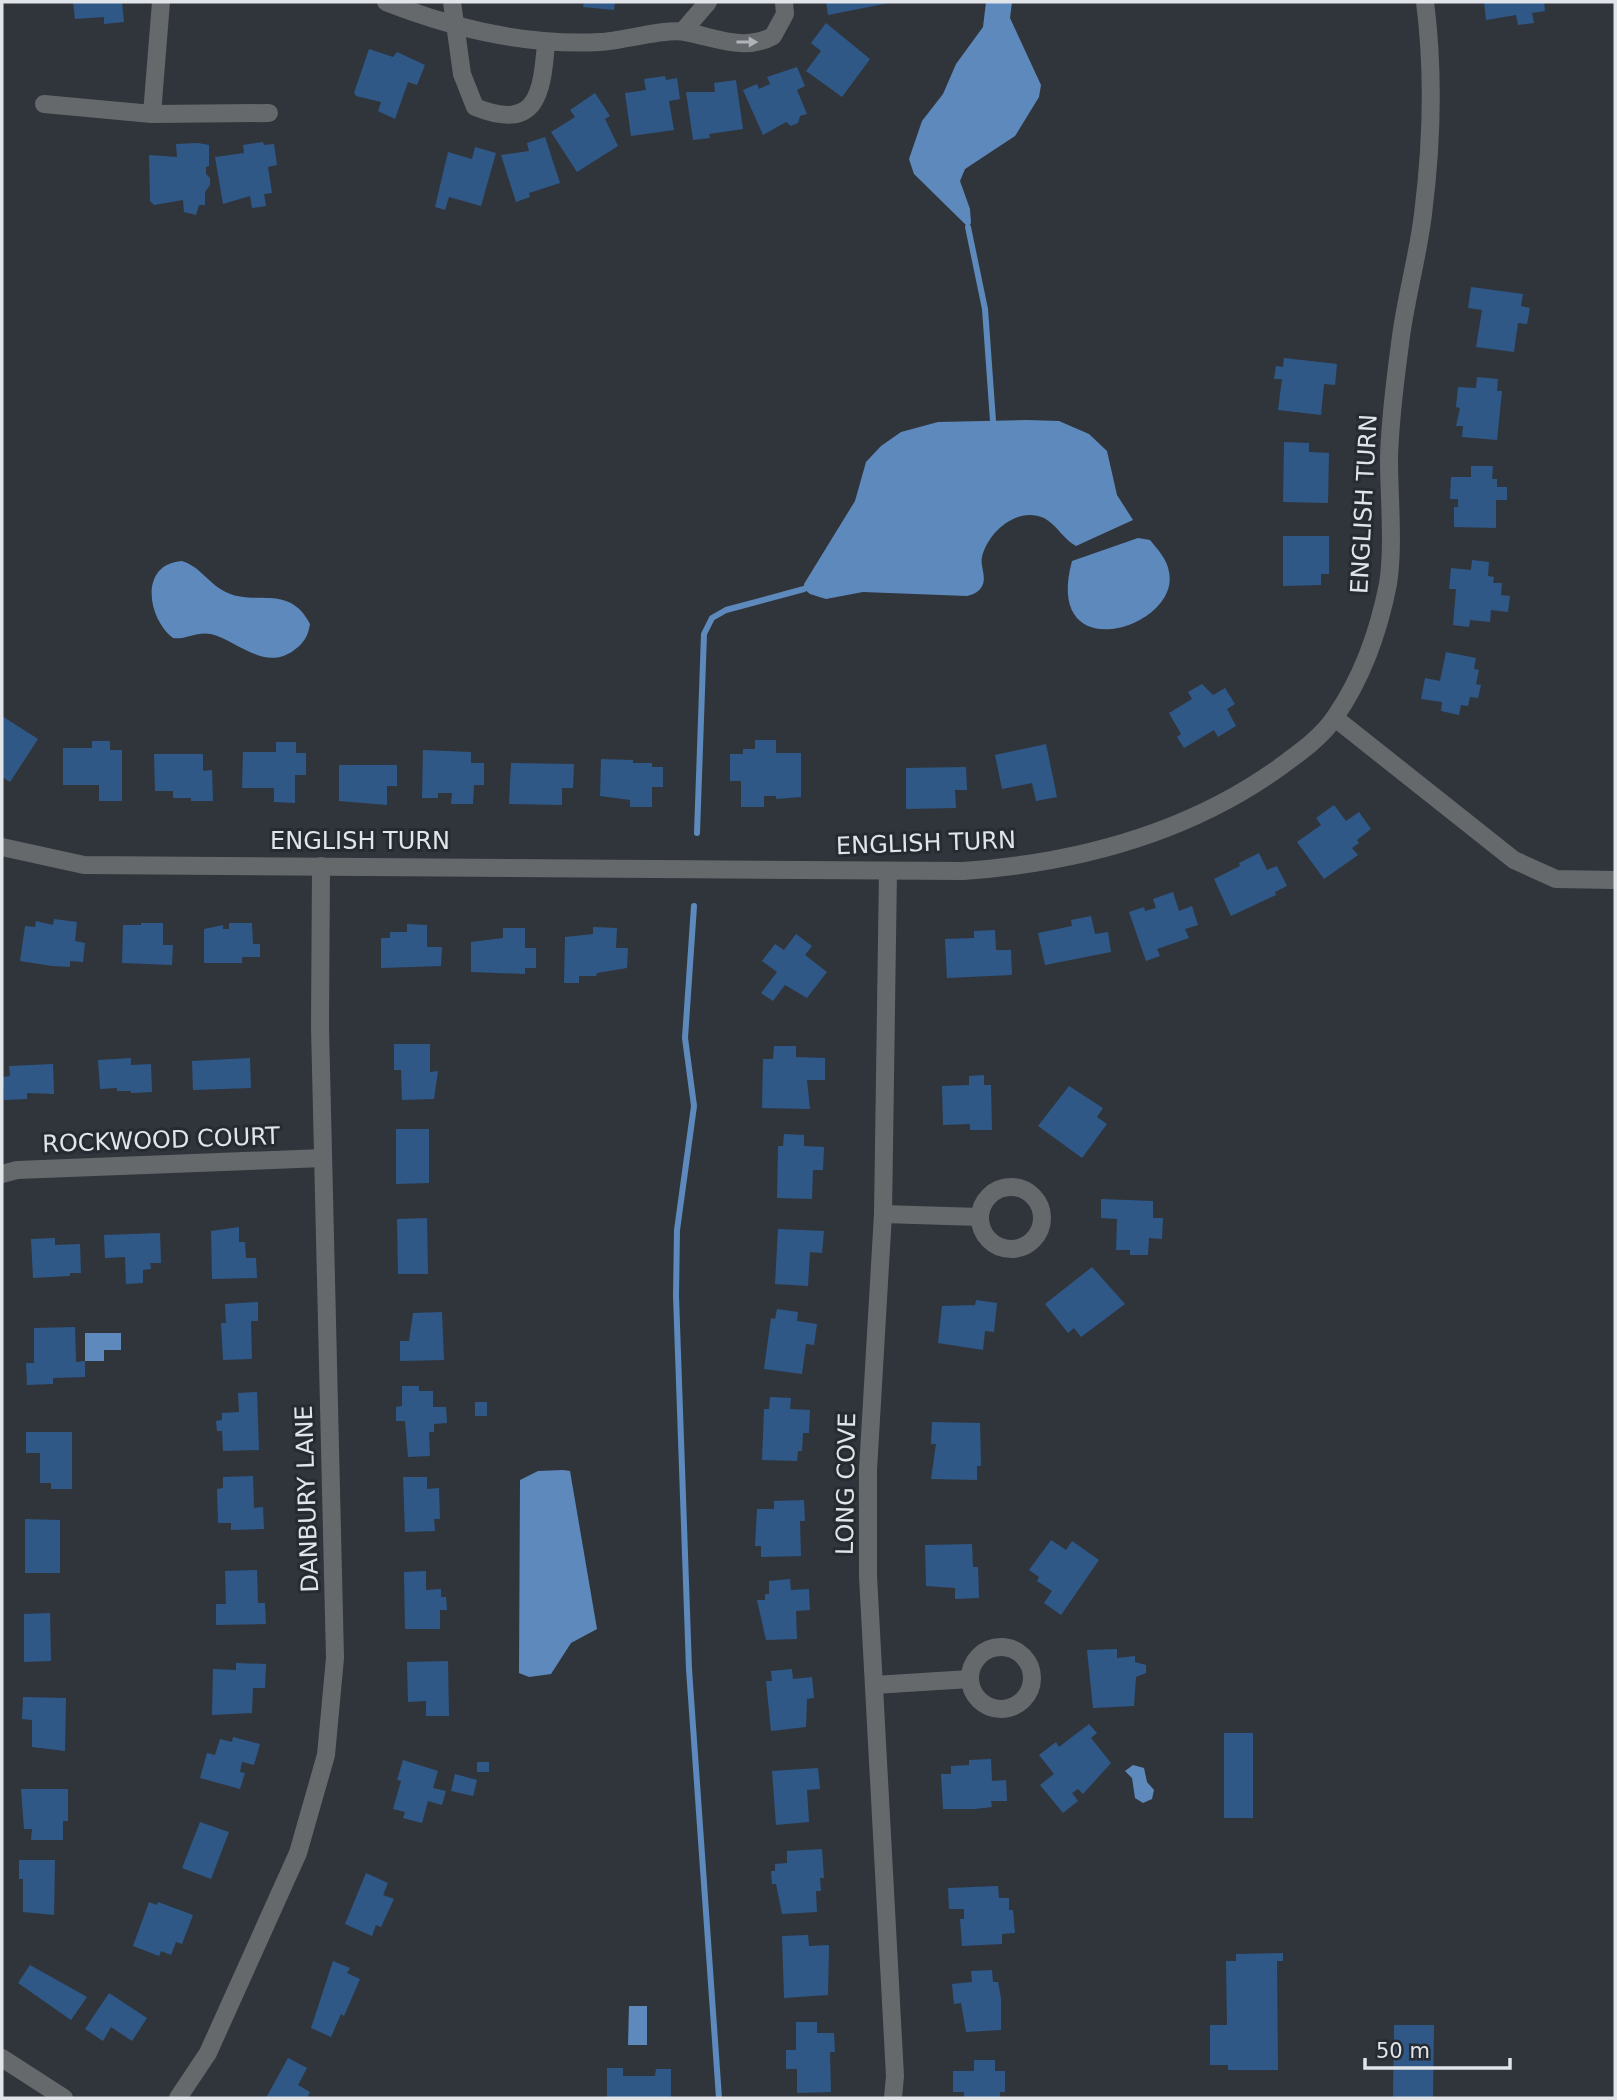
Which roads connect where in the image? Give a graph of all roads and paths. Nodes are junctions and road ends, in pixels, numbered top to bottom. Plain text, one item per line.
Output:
1 (161, 2) edge
2 (386, 2) edge
3 (452, 2) edge
4 (708, 2) edge
5 (784, 2) edge
6 (1425, 2) edge
7 (453, 25) junction
8 (683, 31) junction
9 (546, 43) junction
10 (44, 104) dead end
11 (269, 113) dead end
12 (152, 114) junction
13 (1335, 718) junction
14 (2, 847) edge
15 (321, 866) junction
16 (888, 871) junction
17 (1615, 880) edge
18 (323, 1158) junction
19 (2, 1174) edge
20 (883, 1214) junction
21 (979, 1217) dead end
22 (970, 1679) dead end
23 (874, 1685) junction
24 (2, 2058) edge
25 (64, 2098) edge
26 (178, 2098) edge
27 (893, 2098) edge

1 - 12 street
2 - 7 street
3 - 7 street
4 - 8 street
8 -> 5 street
6 - 13 street, ENGLISH TURN
7 - 9 street
7 - 9 street
8 - 9 street
10 - 12 street
11 - 12 street
13 - 16 street, ENGLISH TURN
13 - 17 street
14 - 15 street, ENGLISH TURN
15 - 16 street, ENGLISH TURN
15 - 18 street, DANBURY LANE
16 - 20 street, LONG COVE
18 - 19 street, ROCKWOOD COURT
18 - 26 street, DANBURY LANE
20 - 21 street
20 - 23 street, LONG COVE
22 - 23 street
23 - 27 street, LONG COVE
24 - 25 street

